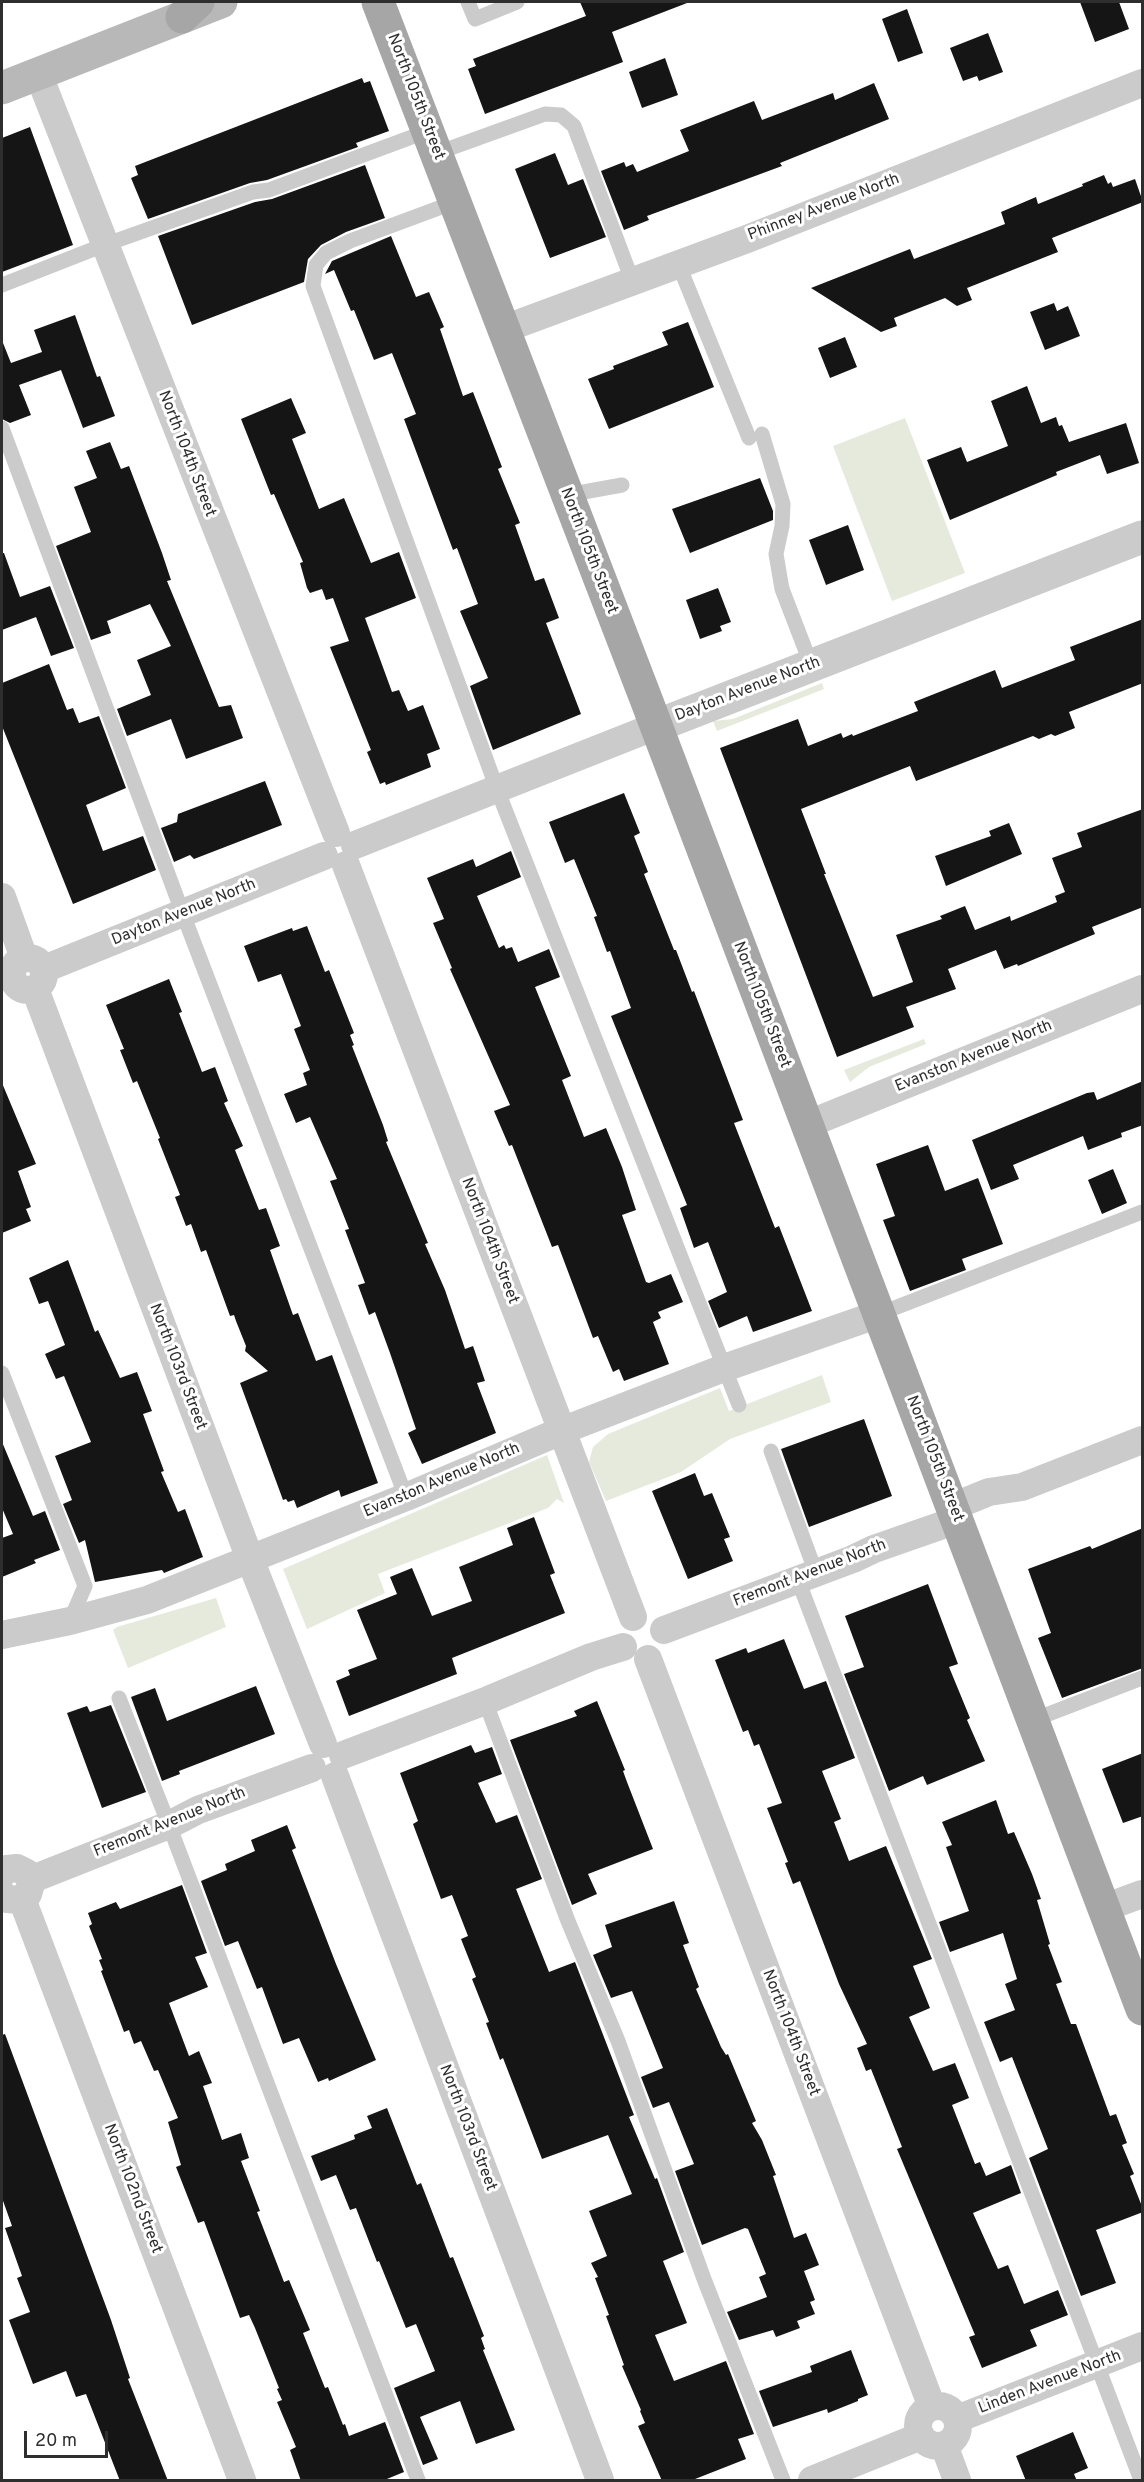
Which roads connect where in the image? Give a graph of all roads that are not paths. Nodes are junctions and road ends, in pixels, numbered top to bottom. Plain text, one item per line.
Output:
1 (221, 2) edge
2 (378, 2) edge
3 (468, 2) edge
4 (517, 2) edge
5 (190, 9) edge
6 (38, 73) junction
7 (1143, 83) edge
8 (2, 88) edge
9 (432, 142) junction
10 (455, 201) junction
11 (104, 246) junction
12 (678, 263) junction
13 (632, 280) junction
14 (2, 285) edge
15 (504, 329) junction
16 (2, 428) edge
17 (622, 485) dead end
18 (567, 495) junction
19 (1143, 537) edge
20 (812, 667) junction
21 (656, 726) junction
22 (498, 789) junction
23 (340, 850) junction
24 (2, 897) edge
25 (183, 914) junction
26 (23, 976) edge
27 (1143, 989) edge
28 (806, 1125) junction
29 (1143, 1212) edge
30 (879, 1314) junction
31 (724, 1368) junction
32 (2, 1373) edge
33 (739, 1405) dead end
34 (561, 1431) junction
35 (1143, 1440) edge
36 (771, 1451) dead end
37 (406, 1497) junction
38 (954, 1513) junction
39 (249, 1559) junction
40 (807, 1577) junction
41 (633, 1617) junction
42 (70, 1621) junction
43 (664, 1630) junction
44 (2, 1635) edge
45 (635, 1653) junction
46 (1143, 1678) edge
47 (119, 1698) dead end
48 (485, 1701) junction
49 (1033, 1720) junction
50 (328, 1761) junction
51 (170, 1825) junction
52 (11, 1877) edge
53 (1143, 1894) edge
54 (1104, 1908) junction
55 (1143, 2009) edge
56 (1143, 2346) edge
57 (1096, 2365) junction
58 (944, 2413) junction
59 (932, 2440) junction
60 (242, 2481) edge
61 (418, 2481) edge
62 (600, 2481) edge
63 (783, 2481) edge
64 (812, 2481) edge
65 (957, 2481) edge
66 (1141, 2481) edge

1 - 5 main road
2 - 9 main road, North 105th Street
3 - 4 lane
5 - 6 main road
6 - 8 main road
6 - 11 street, North 104th Street
7 - 12 street, Phinney Avenue North
9 - 10 main road, North 105th Street
9 - 11 lane
9 - 13 lane
10 - 15 main road, North 105th Street
10 - 22 lane
11 - 14 lane
11 - 23 street, North 104th Street
12 - 13 street, Phinney Avenue North
12 - 20 lane
13 - 15 street, Phinney Avenue North
15 - 18 main road, North 105th Street
16 - 25 lane
17 - 18 lane
18 - 21 main road, North 105th Street
19 - 20 street, Dayton Avenue North
20 - 21 street, Dayton Avenue North
21 - 22 street, Dayton Avenue North
21 - 28 main road, North 105th Street
22 - 23 street, Dayton Avenue North
22 - 31 lane
23 - 25 street, Dayton Avenue North
23 - 34 street, North 104th Street
24 - 26 street, North 103rd Street
25 - 26 street, Dayton Avenue North
25 - 37 lane
26 - 39 street, North 103rd Street
27 - 28 street, Evanston Avenue North
28 - 30 main road, North 105th Street
29 - 30 lane
30 - 31 street, Evanston Avenue North
30 - 38 main road, North 105th Street
31 - 33 lane
31 - 34 street, Evanston Avenue North
32 - 42 lane
34 - 37 street, Evanston Avenue North
34 - 41 street, North 104th Street
35 - 38 street, Fremont Avenue North
36 - 40 lane
37 - 39 street, Evanston Avenue North
38 - 40 street, Fremont Avenue North
38 - 49 main road, North 105th Street
39 - 42 street, Evanston Avenue North
39 - 50 street, North 103rd Street
40 - 43 street, Fremont Avenue North
40 - 57 lane
41 - 43 street
41 - 45 street
42 - 44 street, Evanston Avenue North
43 - 45 street
45 - 48 street, Fremont Avenue North
45 - 58 street, North 104th Street
46 - 49 lane
47 - 51 lane
48 - 50 street, Fremont Avenue North
48 - 63 lane
49 - 54 main road, North 105th Street
50 - 51 street, Fremont Avenue North
50 - 62 street, North 103rd Street
51 - 52 street, Fremont Avenue North
51 - 61 lane
52 - 60 street, North 102nd Street
53 - 54 street
54 - 55 main road, North 105th Street
56 - 57 street, Linden Avenue North
57 - 58 street, Linden Avenue North
57 - 66 lane
58 - 59 street
59 - 64 street
59 - 65 street

